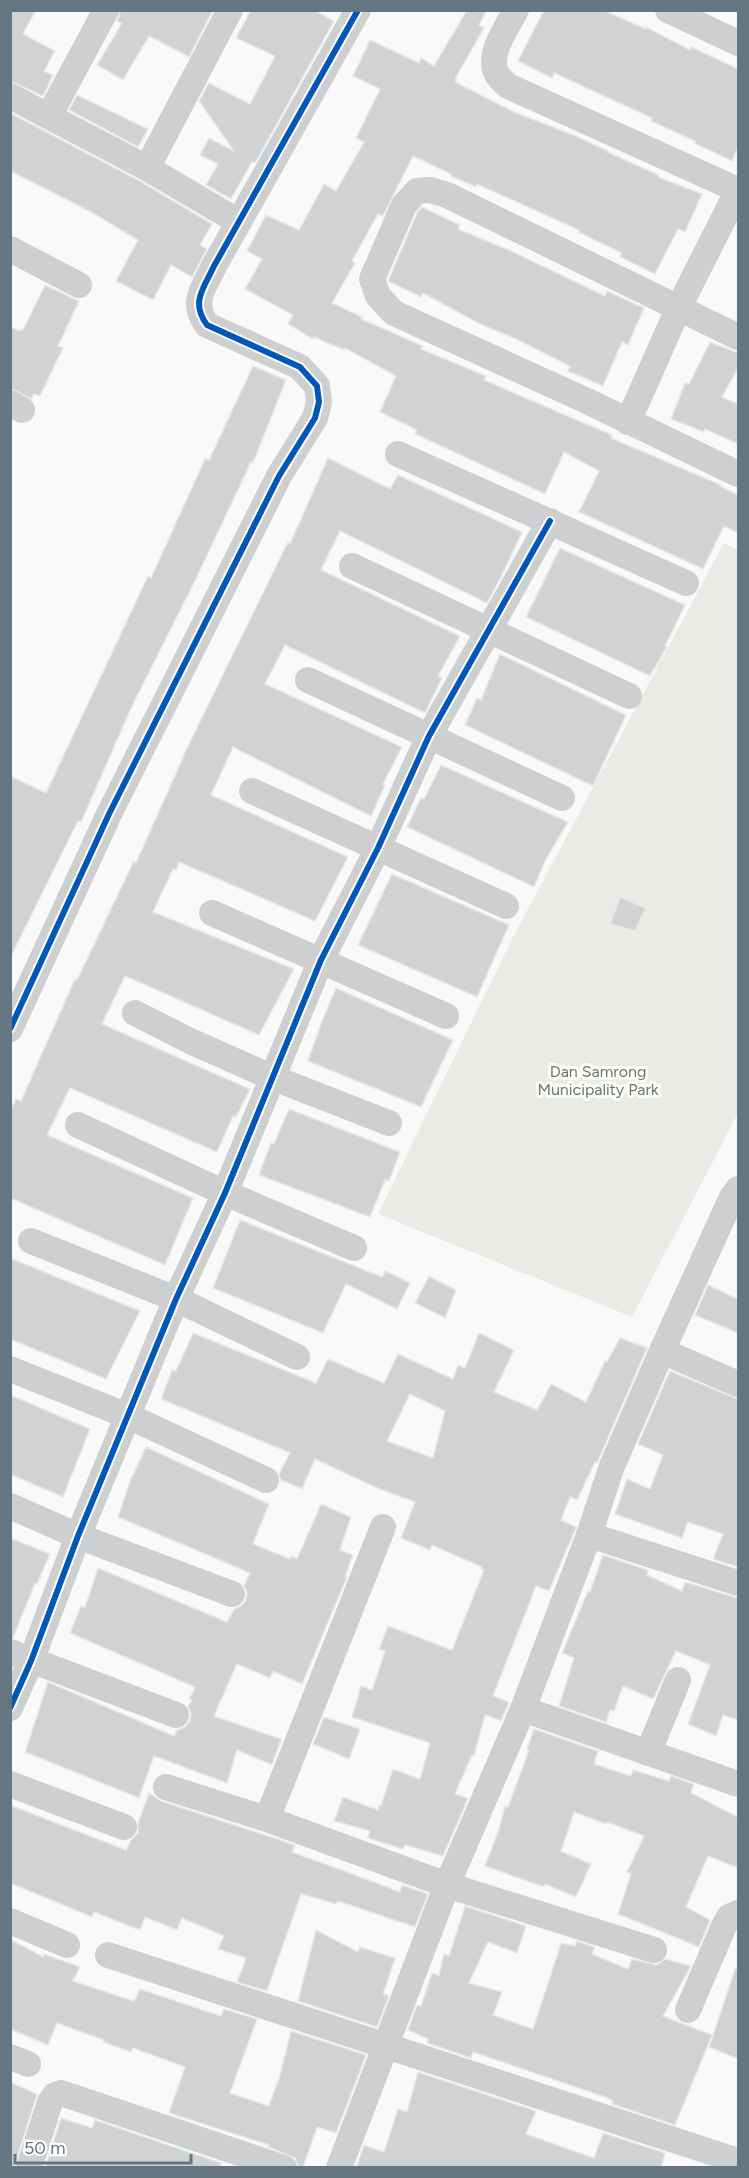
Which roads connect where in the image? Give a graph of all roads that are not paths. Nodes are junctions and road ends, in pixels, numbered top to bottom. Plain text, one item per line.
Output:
1 (106, 10) edge
2 (230, 10) edge
3 (358, 10) edge
4 (516, 10) edge
5 (668, 10) edge
6 (738, 43) edge
7 (10, 96) edge
8 (49, 116) junction
9 (147, 168) junction
10 (738, 190) edge
11 (239, 222) junction
12 (10, 249) edge
13 (79, 285) dead end
14 (678, 309) junction
15 (738, 337) edge
16 (628, 422) junction
17 (398, 454) dead end
18 (738, 474) edge
19 (550, 521) junction
20 (352, 566) dead end
21 (686, 584) dead end
22 (488, 630) junction
23 (308, 680) dead end
24 (629, 696) dead end
25 (429, 736) junction
26 (252, 791) dead end
27 (562, 798) dead end
28 (378, 848) junction
29 (506, 906) dead end
30 (212, 913) dead end
31 (321, 960) junction
32 (135, 1013) dead end
33 (446, 1016) dead end
34 (10, 1029) edge
35 (271, 1077) junction
36 (389, 1123) dead end
37 (78, 1125) dead end
38 (738, 1189) edge
39 (225, 1193) junction
40 (31, 1241) dead end
41 (354, 1248) dead end
42 (176, 1299) junction
43 (662, 1351) junction
44 (297, 1357) dead end
45 (10, 1369) edge
46 (738, 1384) edge
47 (128, 1416) junction
48 (266, 1480) dead end
49 (10, 1506) edge
50 (383, 1527) dead end
51 (589, 1535) junction
52 (78, 1536) junction
53 (738, 1583) edge
54 (232, 1594) dead end
55 (21, 1657) edge
56 (678, 1680) dead end
57 (10, 1708) edge
58 (523, 1709) junction
59 (176, 1715) dead end
60 (648, 1753) junction
61 (10, 1784) edge
62 (738, 1784) edge
63 (166, 1787) dead end
64 (267, 1819) junction
65 (124, 1827) dead end
66 (447, 1885) junction
67 (738, 1913) edge
68 (10, 1921) edge
69 (66, 1945) dead end
70 (654, 1950) dead end
71 (108, 1954) dead end
72 (688, 2010) dead end
73 (387, 2046) junction
74 (738, 2161) edge
75 (29, 2168) edge
76 (284, 2168) edge
77 (339, 2168) edge

1 - 8 street
2 - 9 street
3 - 11 street
4 - 10 street
5 - 6 street
7 - 8 street
8 - 9 street
9 - 11 street
10 - 14 street
11 - 34 street
12 - 13 street
14 - 15 street
14 - 16 street
14 - 16 street
16 - 18 street
17 - 19 street
19 - 21 street
19 - 22 street
20 - 22 street
22 - 24 street
22 - 25 street
23 - 25 street
25 - 27 street
25 - 28 street
26 - 28 street
28 - 29 street
28 - 31 street
30 - 31 street
31 - 33 street
31 - 35 street
32 - 35 street
35 - 36 street
35 - 39 street
37 - 39 street
38 - 43 street
39 - 41 street
39 - 42 street
40 - 42 street
42 - 44 street
42 - 47 street
43 - 46 street
43 - 51 street
45 - 47 street
47 - 48 street
47 - 52 street
49 - 52 street
50 - 64 street
51 - 53 street
51 - 58 street
52 - 54 street
52 - 55 street
55 - 57 street
55 - 59 street
56 - 60 street
58 - 60 street
58 - 66 street
60 - 62 street
61 - 65 street
63 - 64 street
64 - 66 street
66 - 70 street
66 - 73 street
67 - 72 street
68 - 69 street
71 - 73 street
73 - 74 street
73 - 77 street
75 - 76 street

